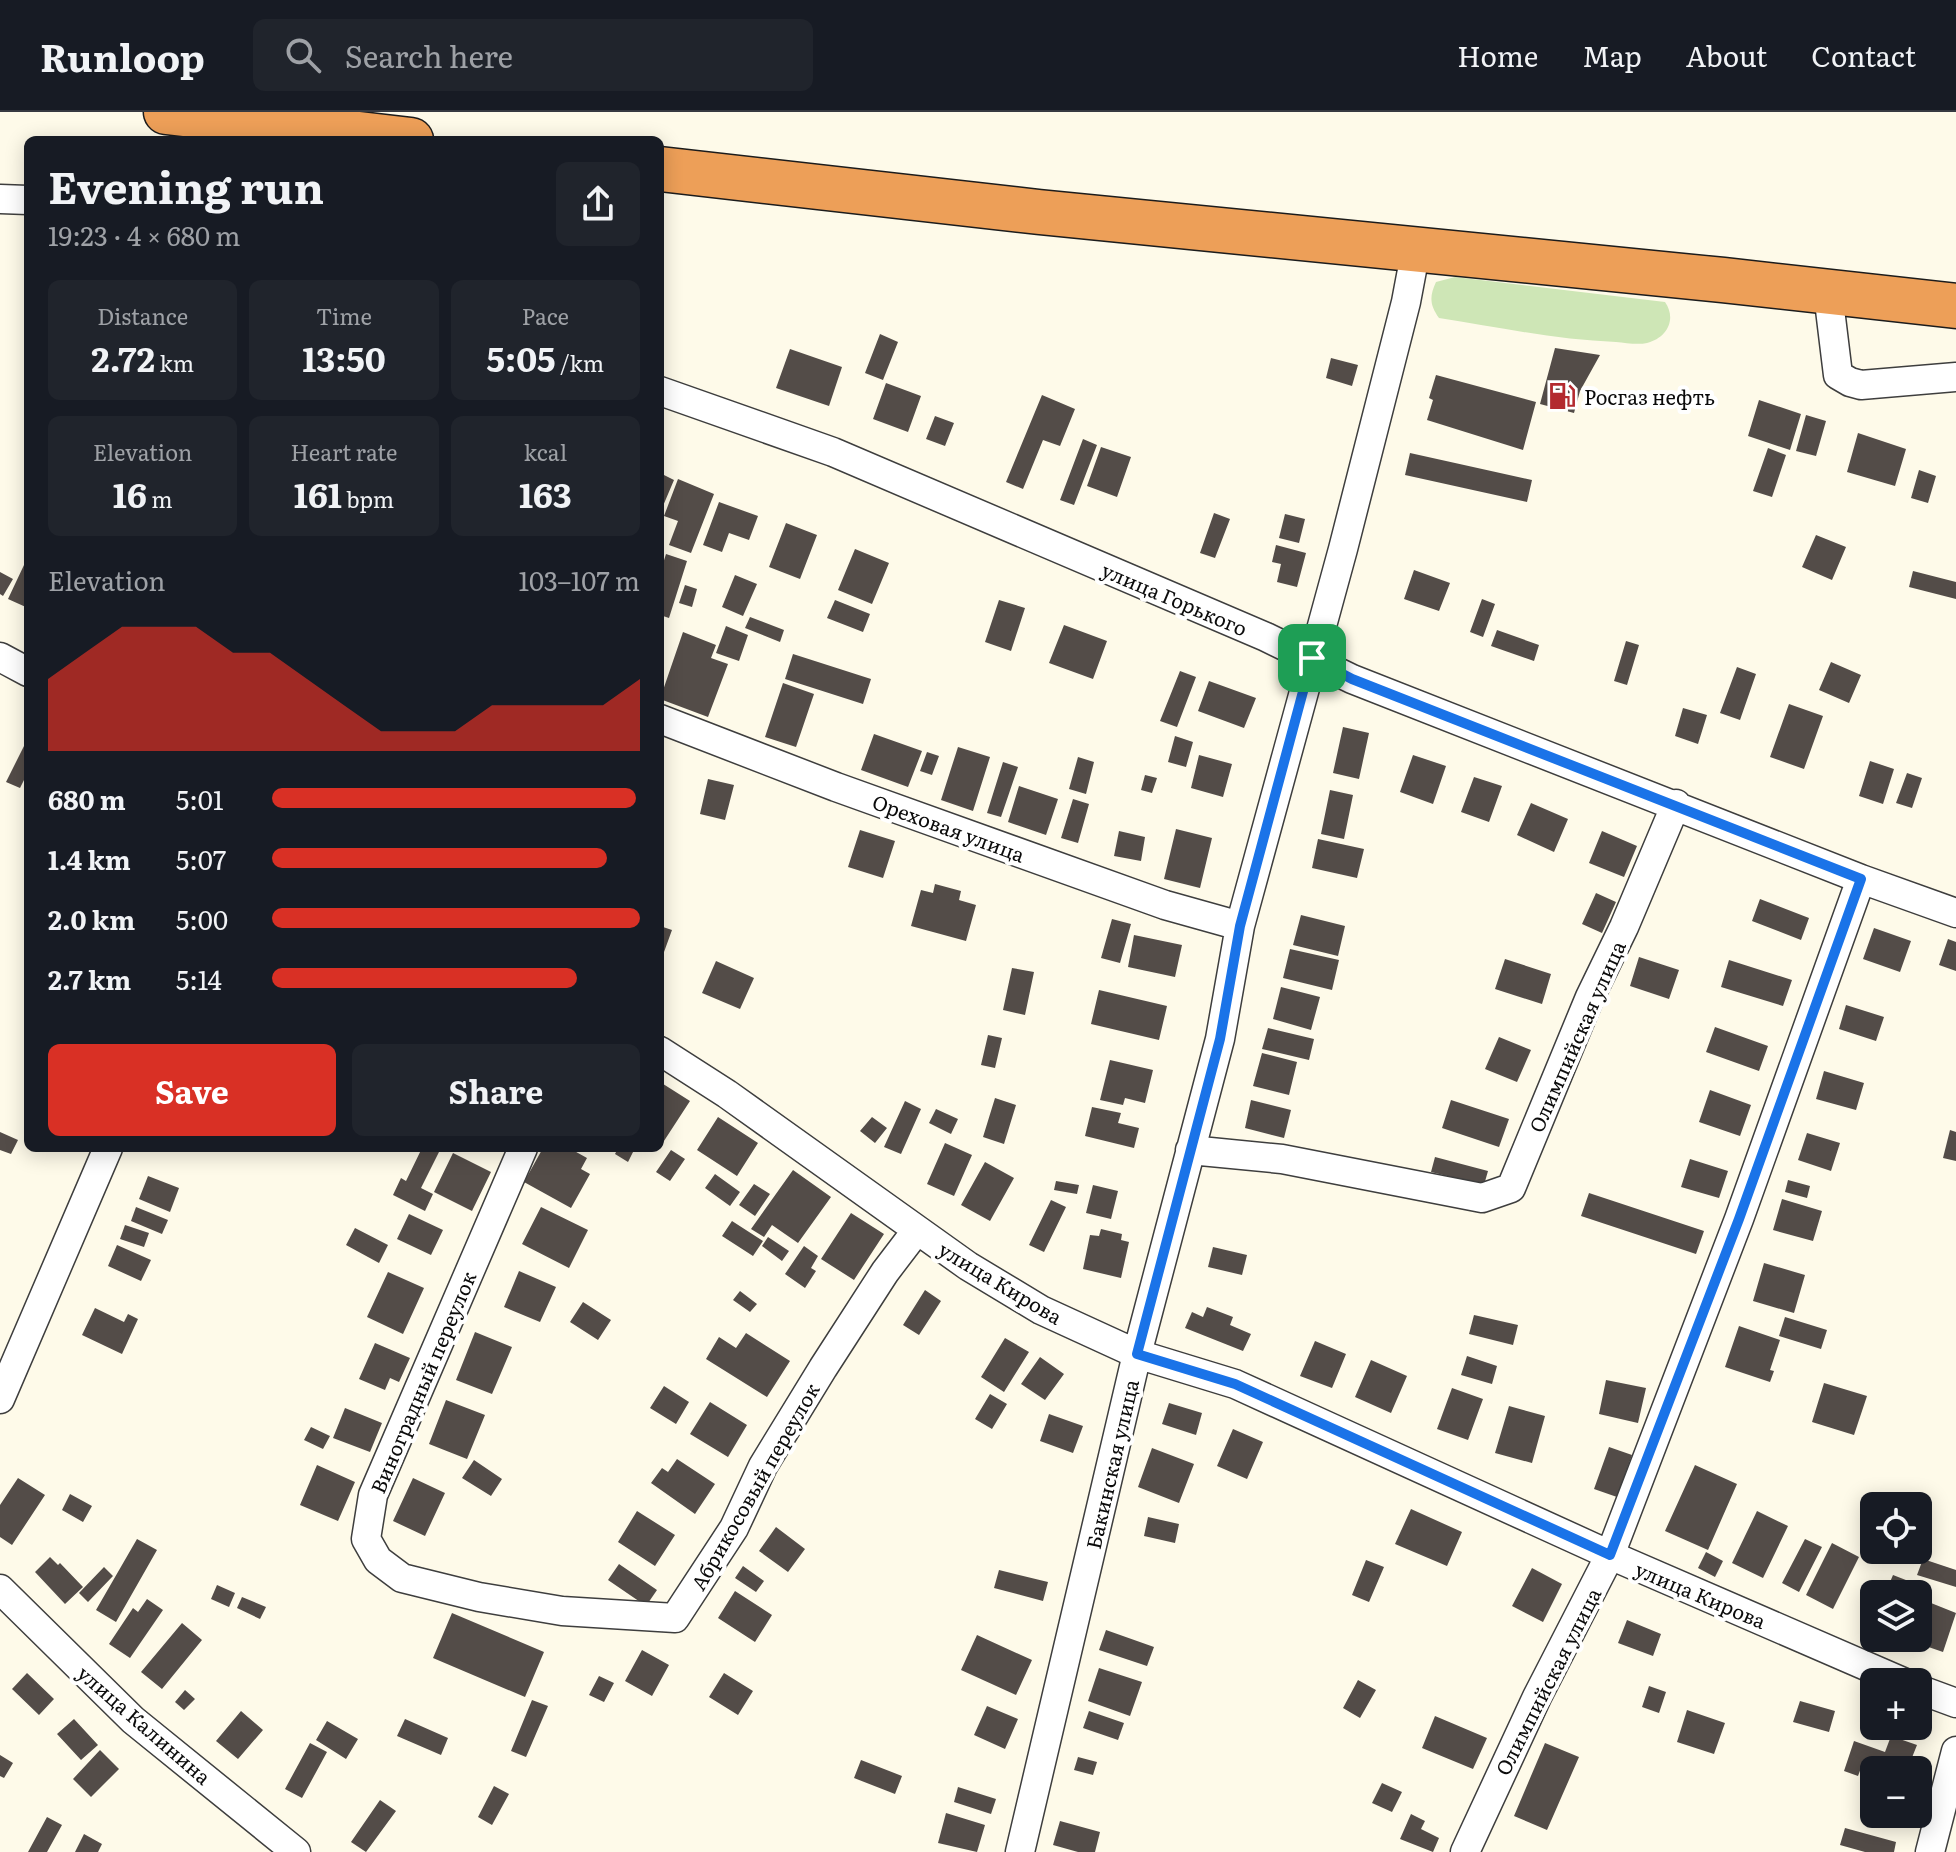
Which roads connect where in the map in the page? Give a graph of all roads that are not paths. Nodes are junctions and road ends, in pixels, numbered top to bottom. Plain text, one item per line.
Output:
1 (166, 112) edge
2 (376, 136) edge
3 (664, 169) edge
4 (0, 199) edge
5 (24, 200) edge
6 (1416, 249) junction
7 (1828, 293) junction
8 (1956, 306) edge
9 (1956, 377) edge
10 (664, 392) edge
11 (0, 657) edge
12 (1312, 658) junction
13 (24, 670) edge
14 (664, 721) edge
15 (1676, 804) junction
16 (1861, 879) junction
17 (1956, 913) edge
18 (1240, 926) junction
19 (664, 1054) edge
20 (1190, 1150) junction
21 (106, 1152) edge
22 (521, 1152) edge
23 (917, 1230) junction
24 (1137, 1354) junction
25 (0, 1399) edge
26 (1610, 1555) junction
27 (0, 1589) edge
28 (479, 1597) joint
29 (1871, 1668) edge
30 (1932, 1694) edge
31 (1956, 1703) edge
32 (1956, 1751) edge
33 (296, 1852) edge
34 (1020, 1852) edge
35 (1465, 1852) edge
36 (1930, 1852) edge

1 - 2 highway
3 - 6 highway
4 - 5 street
6 - 7 highway
6 - 12 street, Бакинская улица
7 - 8 highway
7 - 9 street
10 - 12 street, улица Горького
11 - 13 street
12 - 15 street, улица Горького
12 - 18 street, Бакинская улица
14 - 18 street, Ореховая улица
15 - 16 street, улица Горького
15 - 20 street, Олимпийская улица
16 - 17 street, улица Горького
16 - 26 street, Олимпийская улица
18 - 20 street, Бакинская улица
19 - 23 street, улица Кирова
20 - 24 street, Бакинская улица
21 - 25 street
22 - 28 street, Виноградный переулок
23 - 24 street, улица Кирова
23 - 28 street, Абрикосовый переулок
24 - 26 street, улица Кирова
24 - 34 street, Бакинская улица
26 - 29 street, улица Кирова
26 - 35 street, Олимпийская улица
27 - 33 street, улица Калинина
30 - 31 street
32 - 36 street

